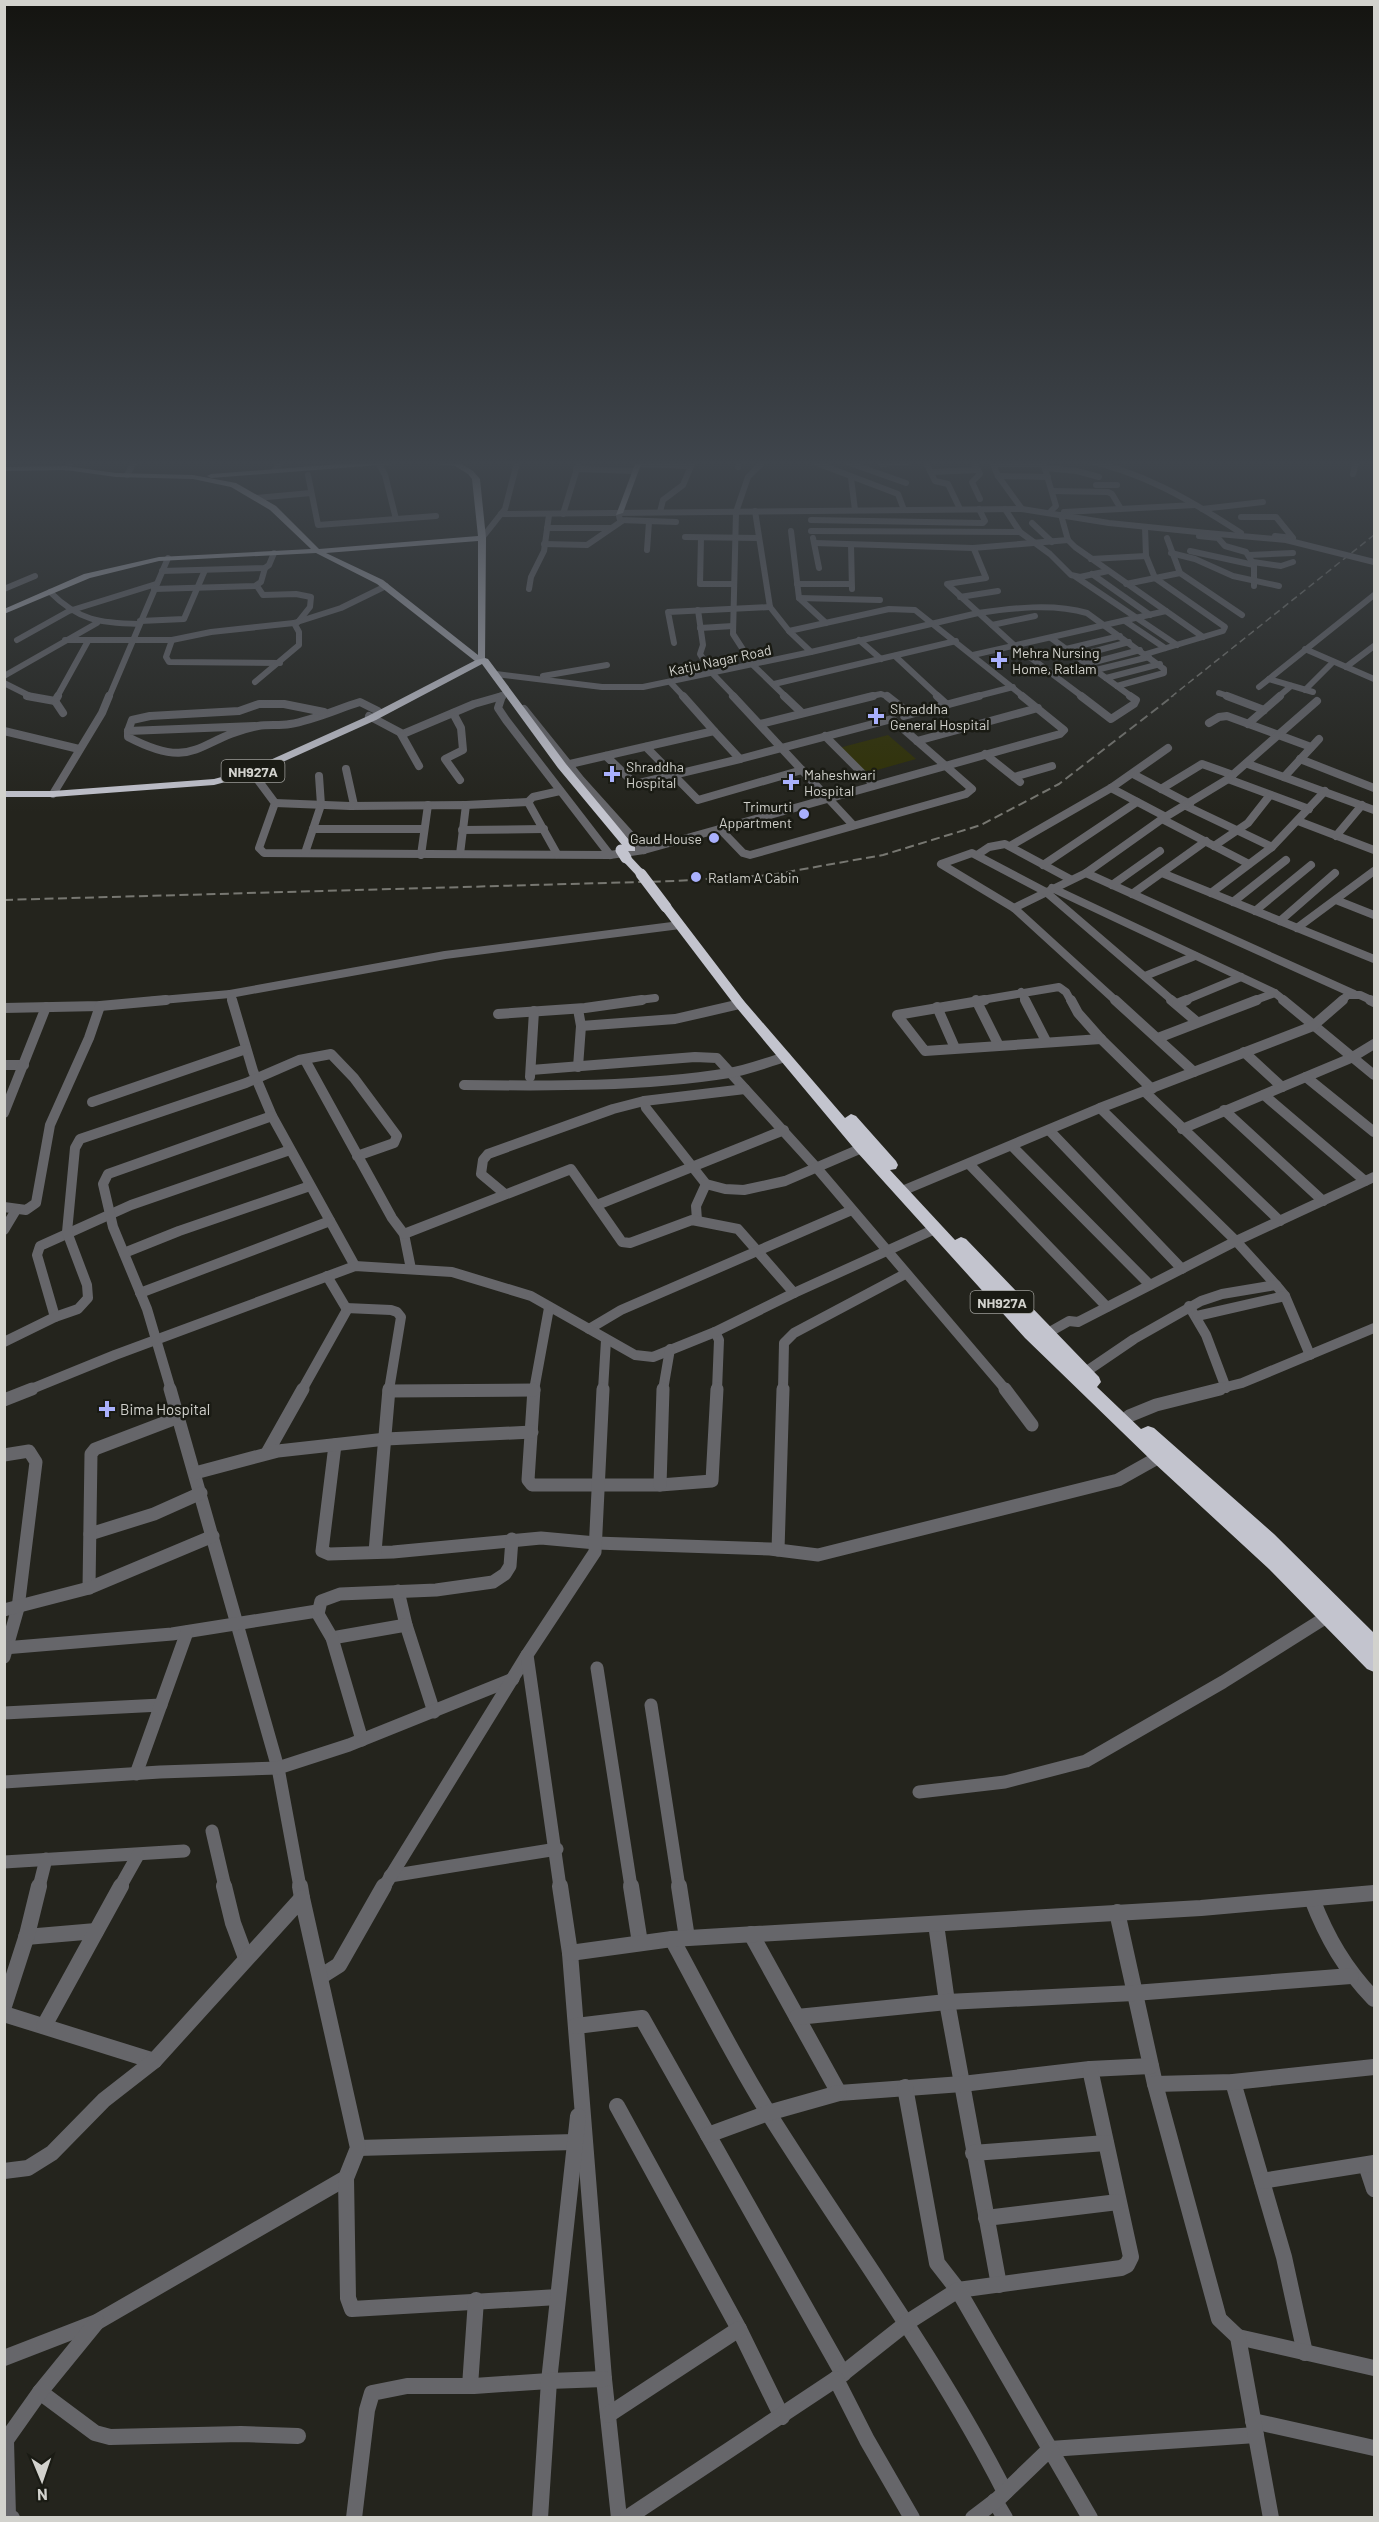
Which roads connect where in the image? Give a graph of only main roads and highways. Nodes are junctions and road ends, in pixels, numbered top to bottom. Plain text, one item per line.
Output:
1 (85, 577) edge
2 (368, 577) edge
3 (481, 577) edge
4 (4, 612) edge
5 (480, 660) junction
6 (506, 695) junction
7 (373, 715) junction
8 (4, 792) edge
9 (54, 792) junction
10 (671, 905) junction
11 (906, 1190) junction
12 (1113, 1407) junction
13 (1139, 1431) junction
14 (1374, 1645) edge
15 (1374, 1663) edge

1 - 4 main road
2 - 5 main road
3 - 5 main road
5 - 6 highway, NH927A
5 - 6 highway, NH927A
5 - 7 highway, NH927A
6 - 10 highway, NH927A, bridge
7 - 9 highway, NH927A
7 - 9 highway, NH927A
8 - 9 highway, NH927A
10 - 11 highway, NH927A
10 - 11 highway, NH927A
11 - 12 highway, NH927A
11 - 12 highway, NH927A
12 - 13 highway, NH927A
12 - 13 highway, NH927A
13 - 14 highway, NH927A
13 - 15 highway, NH927A

